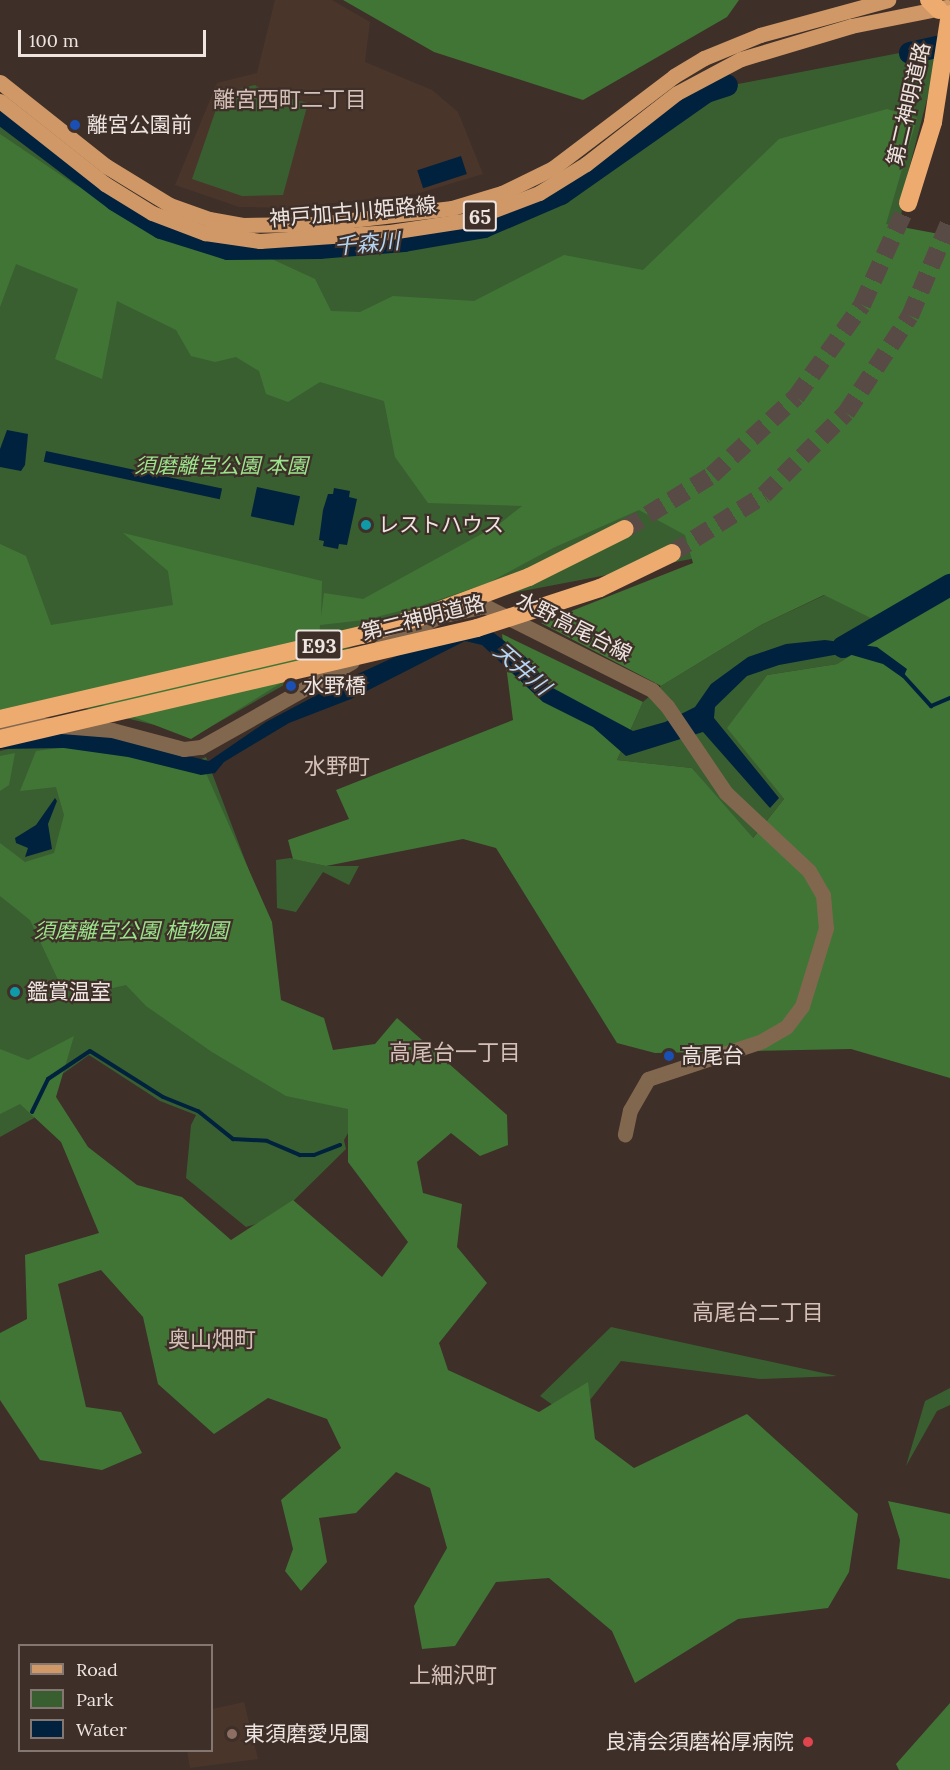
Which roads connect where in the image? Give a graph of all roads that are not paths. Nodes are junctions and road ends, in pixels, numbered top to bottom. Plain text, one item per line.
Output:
1 (888, 0) edge
2 (942, 8) edge
3 (0, 82) edge
4 (0, 101) edge
5 (908, 203) tunnel mouth
6 (625, 529) tunnel mouth
7 (672, 553) tunnel mouth
8 (0, 719) edge
9 (0, 729) edge
10 (0, 739) edge
11 (625, 1134) dead end

1 - 3 main road, 神戸加古川姫路線 / 65
2 - 4 main road, 神戸加古川姫路線 / 65
2 - 5 highway, 第二神明道路
6 - 8 highway, 第二神明道路 / E93
7 - 10 highway, 第二神明道路 / E93
9 - 11 street, 水野高尾台線

